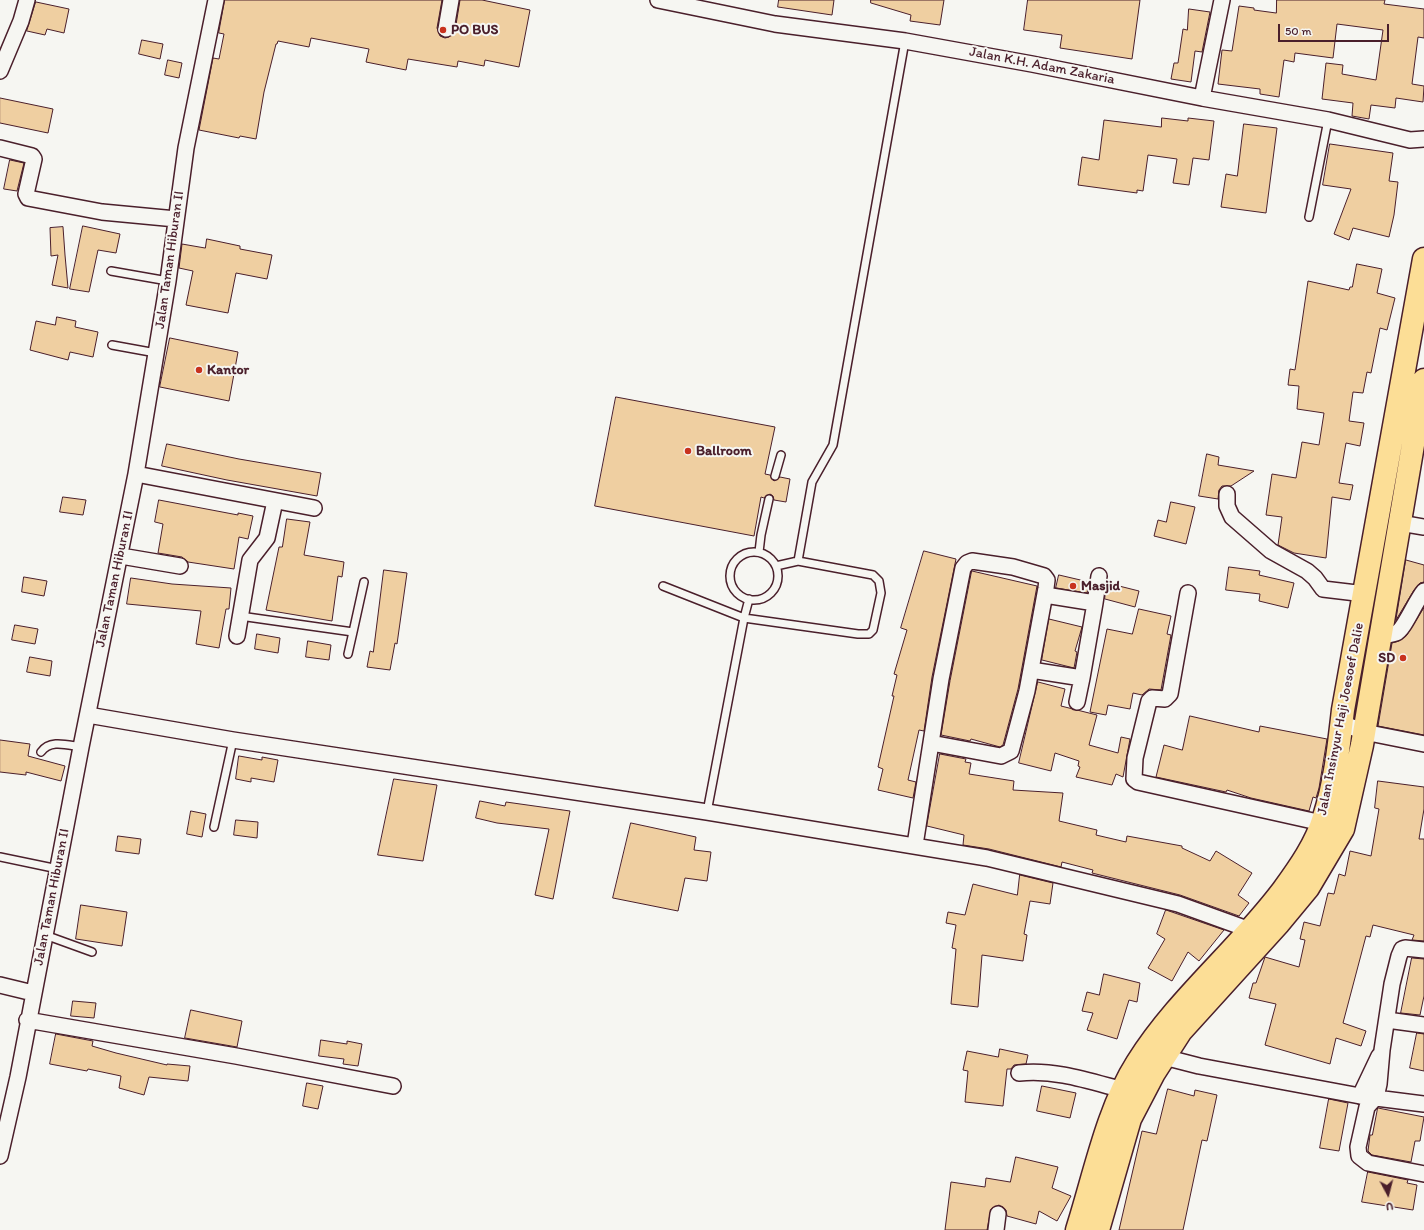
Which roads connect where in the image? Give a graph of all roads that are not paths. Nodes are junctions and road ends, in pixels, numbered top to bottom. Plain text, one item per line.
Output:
1 (26, 0) edge
2 (216, 0) edge
3 (451, 0) edge
4 (658, 0) edge
5 (1222, 0) edge
6 (446, 29) dead end
7 (905, 41) junction
8 (0, 72) edge
9 (1202, 98) junction
10 (1328, 120) junction
11 (1424, 139) edge
12 (0, 148) edge
13 (1309, 217) dead end
14 (176, 219) junction
15 (1424, 259) edge
16 (111, 271) dead end
17 (168, 281) junction
18 (112, 345) dead end
19 (157, 353) junction
20 (1424, 380) edge
21 (1421, 414) edge
22 (781, 455) dead end
23 (136, 474) junction
24 (775, 476) dead end
25 (1227, 494) dead end
26 (770, 499) dead end
27 (274, 501) junction
28 (314, 508) dead end
29 (1400, 523) junction
30 (1424, 527) edge
31 (759, 552) junction
32 (121, 556) junction
33 (798, 561) junction
34 (180, 566) dead end
35 (776, 566) junction
36 (1099, 576) dead end
37 (364, 582) dead end
38 (663, 586) dead end
39 (1424, 591) edge
40 (1188, 593) dead end
41 (1365, 594) junction
42 (1045, 595) junction
43 (749, 599) junction
44 (1095, 603) junction
45 (240, 616) junction
46 (744, 618) junction
47 (353, 632) junction
48 (1380, 634) junction
49 (237, 636) dead end
50 (348, 654) dead end
51 (1031, 670) junction
52 (1082, 678) junction
53 (1077, 702) dead end
54 (88, 715) junction
55 (1342, 724) junction
56 (1364, 732) junction
57 (233, 740) junction
58 (931, 742) junction
59 (1424, 744) edge
60 (81, 747) junction
61 (41, 752) dead end
62 (707, 812) junction
63 (1322, 823) junction
64 (214, 827) dead end
65 (915, 845) junction
66 (0, 857) edge
67 (58, 869) junction
68 (1250, 930) junction
69 (45, 935) junction
70 (1424, 950) edge
71 (92, 952) dead end
72 (0, 985) edge
73 (33, 993) junction
74 (28, 1020) junction
75 (1387, 1020) junction
76 (1424, 1025) edge
77 (1382, 1050) junction
78 (1164, 1057) junction
79 (1019, 1073) dead end
80 (392, 1086) dead end
81 (1124, 1090) junction
82 (1360, 1096) junction
83 (6, 1097) edge
84 (1376, 1097) junction
85 (1424, 1104) edge
86 (0, 1156) edge
87 (1424, 1174) edge
88 (998, 1214) dead end
89 (996, 1230) edge
90 (1077, 1230) edge
91 (1098, 1230) edge

1 - 8 street
2 - 14 street, Jalan Taman Hiburan II
3 - 6 street
4 - 7 street, Jalan K.H. Adam Zakaria
5 - 9 street
7 - 9 street, Jalan K.H. Adam Zakaria
7 - 33 lane
9 - 10 street, Jalan K.H. Adam Zakaria
10 - 11 street, Jalan K.H. Adam Zakaria
10 - 13 lane
12 - 14 street
14 - 17 street, Jalan Taman Hiburan II
15 - 41 main road, Jalan Insinyur Haji Joesoef Dalie
16 - 17 lane
17 - 19 street, Jalan Taman Hiburan II
18 - 19 lane
19 - 23 street, Jalan Taman Hiburan II
20 - 21 main road, Jalan Insinyur Haji Joesoef Dalie
21 - 29 main road, Jalan Insinyur Haji Joesoef Dalie
22 - 24 lane
23 - 27 street
23 - 32 street, Jalan Taman Hiburan II
25 - 41 street
26 - 31 lane
27 - 28 street
27 - 45 street
29 - 30 street
29 - 48 main road, Jalan Insinyur Haji Joesoef Dalie
31 - 35 lane
31 - 43 lane
32 - 34 street
32 - 54 street, Jalan Taman Hiburan II
33 - 35 lane
33 - 46 lane
35 - 43 lane
36 - 44 street
37 - 47 lane
38 - 46 lane
39 - 48 street
40 - 63 street
41 - 55 main road, Jalan Insinyur Haji Joesoef Dalie
42 - 44 street
42 - 51 street
42 - 58 street
43 - 46 lane
44 - 52 street
45 - 47 lane
45 - 49 street
46 - 62 lane
47 - 50 lane
48 - 56 main road, Jalan Insinyur Haji Joesoef Dalie
51 - 52 street
51 - 58 street
52 - 53 street
54 - 57 street
54 - 60 street, Jalan Taman Hiburan II
55 - 56 street
55 - 63 main road, Jalan Insinyur Haji Joesoef Dalie
56 - 59 street
56 - 78 main road, Jalan Insinyur Haji Joesoef Dalie
57 - 62 street
57 - 64 lane
58 - 65 street
60 - 61 lane
60 - 67 street, Jalan Taman Hiburan II
62 - 65 street
63 - 68 main road, Jalan Insinyur Haji Joesoef Dalie
65 - 68 street
66 - 67 lane
67 - 69 street, Jalan Taman Hiburan II
68 - 81 main road, Jalan Insinyur Haji Joesoef Dalie
69 - 71 lane
69 - 73 street, Jalan Taman Hiburan II
70 - 75 street
72 - 73 street
73 - 74 street, Jalan Taman Hiburan II
74 - 80 street
74 - 83 street, Jalan Taman Hiburan II
75 - 76 street
75 - 77 street
77 - 82 street
77 - 84 street
78 - 82 street
78 - 91 main road, Jalan Insinyur Haji Joesoef Dalie
79 - 81 street
81 - 90 main road, Jalan Insinyur Haji Joesoef Dalie
82 - 84 street
83 - 86 street, Jalan Taman Hiburan II
84 - 85 street
84 - 87 street
88 - 89 street

